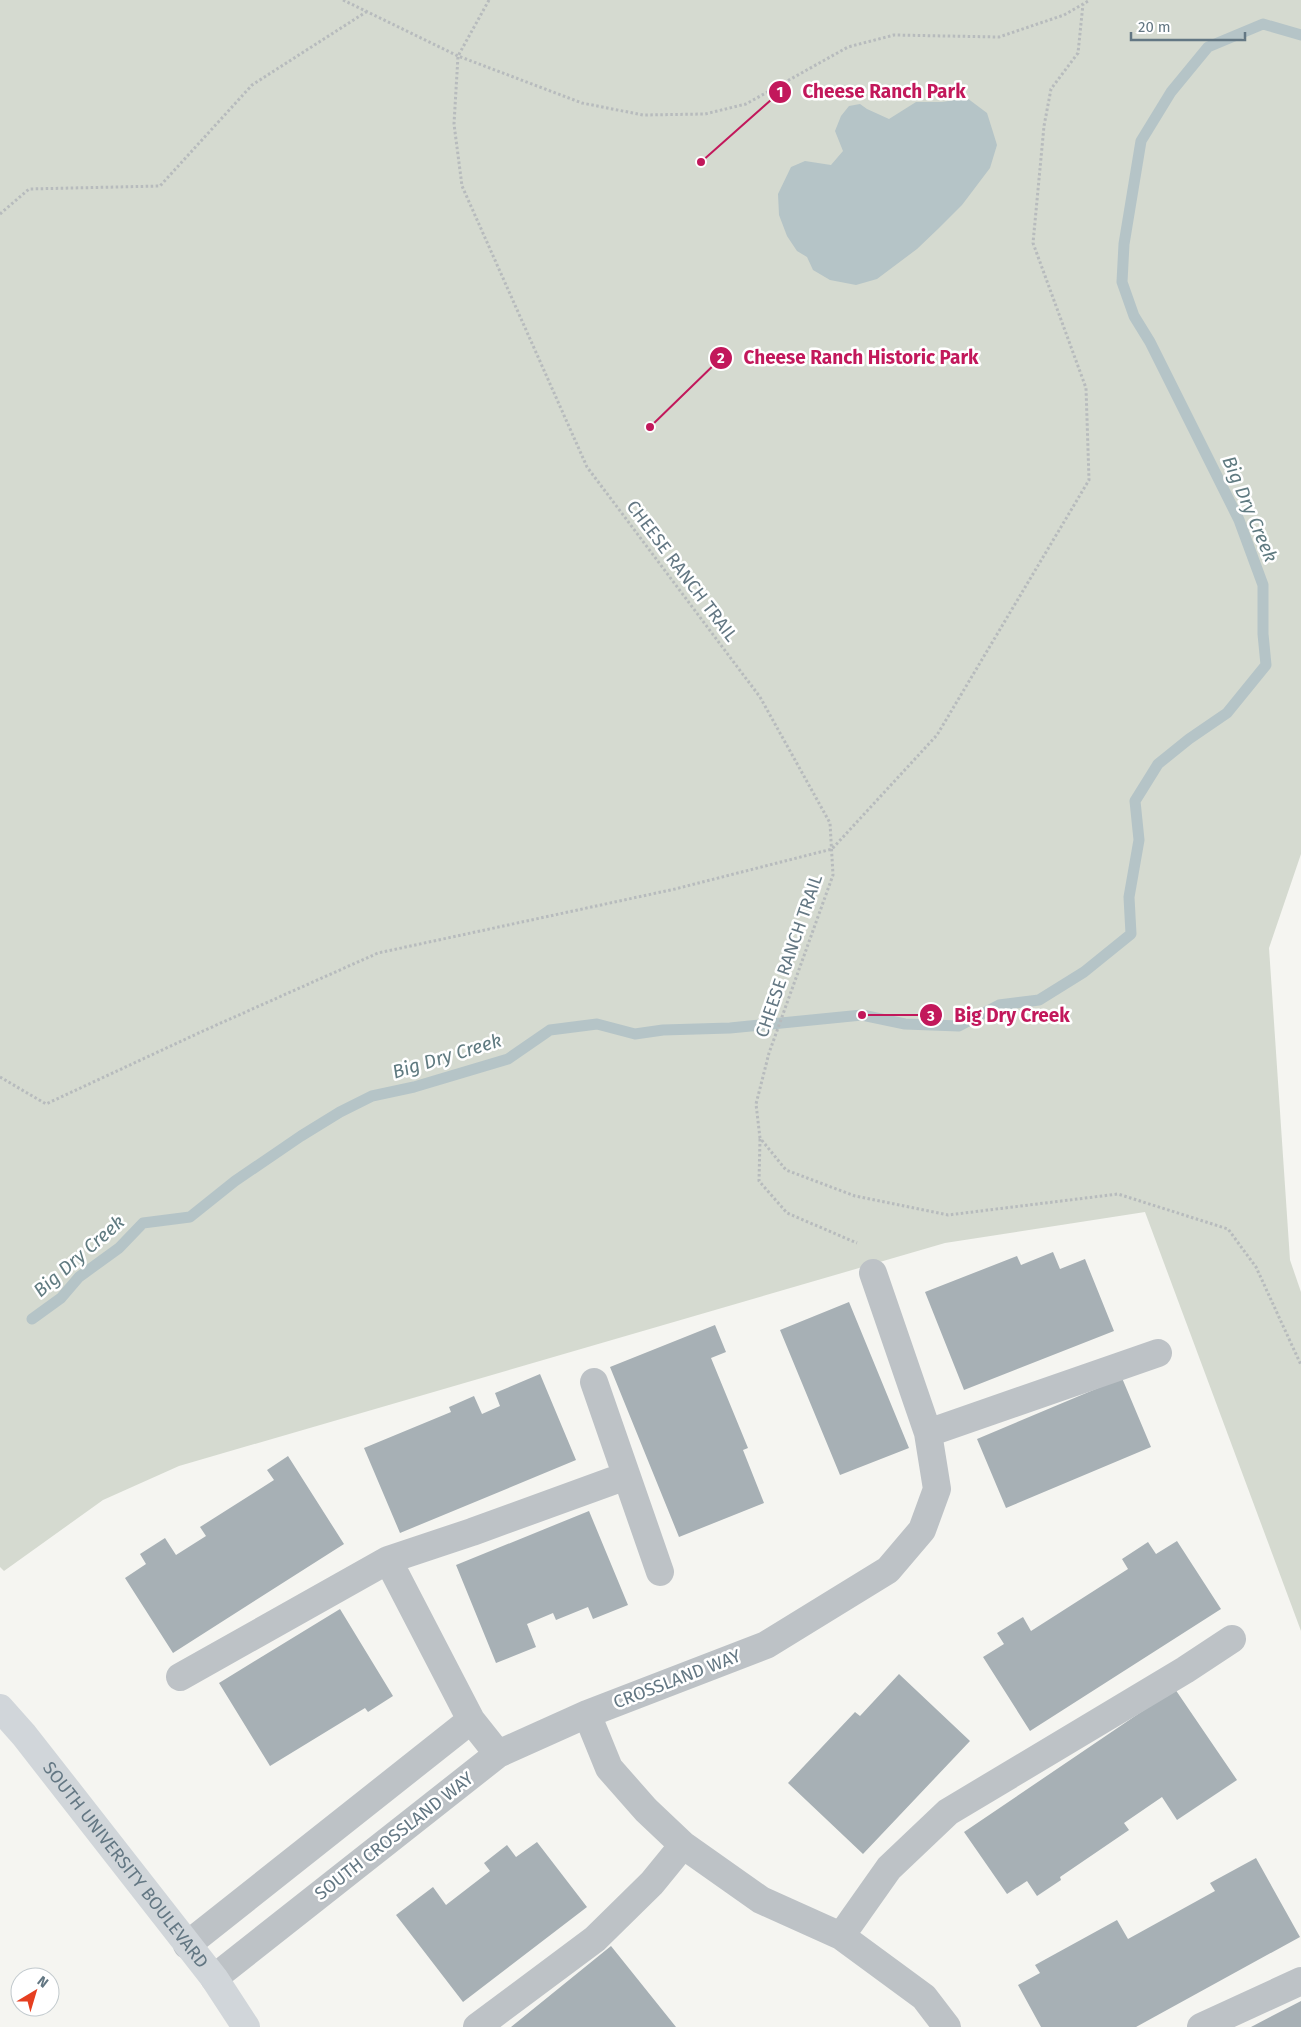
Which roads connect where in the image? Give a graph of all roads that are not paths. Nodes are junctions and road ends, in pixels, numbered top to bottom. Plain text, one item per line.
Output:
1 (873, 1273) road end
2 (1158, 1353) dead end
3 (594, 1382) dead end
4 (928, 1433) junction
5 (626, 1476) junction
6 (388, 1560) junction
7 (660, 1572) dead end
8 (1232, 1639) dead end
9 (180, 1677) dead end
10 (0, 1708) edge
11 (587, 1714) junction
12 (471, 1720) junction
13 (498, 1754) junction
14 (683, 1845) junction
15 (840, 1936) junction
16 (187, 1945) junction
17 (214, 1978) junction
18 (1301, 1981) edge
19 (246, 2027) edge
20 (477, 2027) edge
21 (948, 2027) edge
22 (1201, 2027) edge

1 - 4 street, CROSSLAND WAY
2 - 4 street
3 - 5 street
4 - 11 street, CROSSLAND WAY
5 - 6 street
5 - 7 street
6 - 9 street
6 - 12 street
8 - 15 street
10 - 16 main road, SOUTH UNIVERSITY BOULEVARD
11 - 13 street, SOUTH CROSSLAND WAY
11 - 14 street
12 - 13 street
12 - 16 street
13 - 17 street, SOUTH CROSSLAND WAY
14 - 15 street
14 - 20 street
15 - 21 street
16 - 17 main road, SOUTH UNIVERSITY BOULEVARD
17 - 19 main road, SOUTH UNIVERSITY BOULEVARD
18 - 22 street

